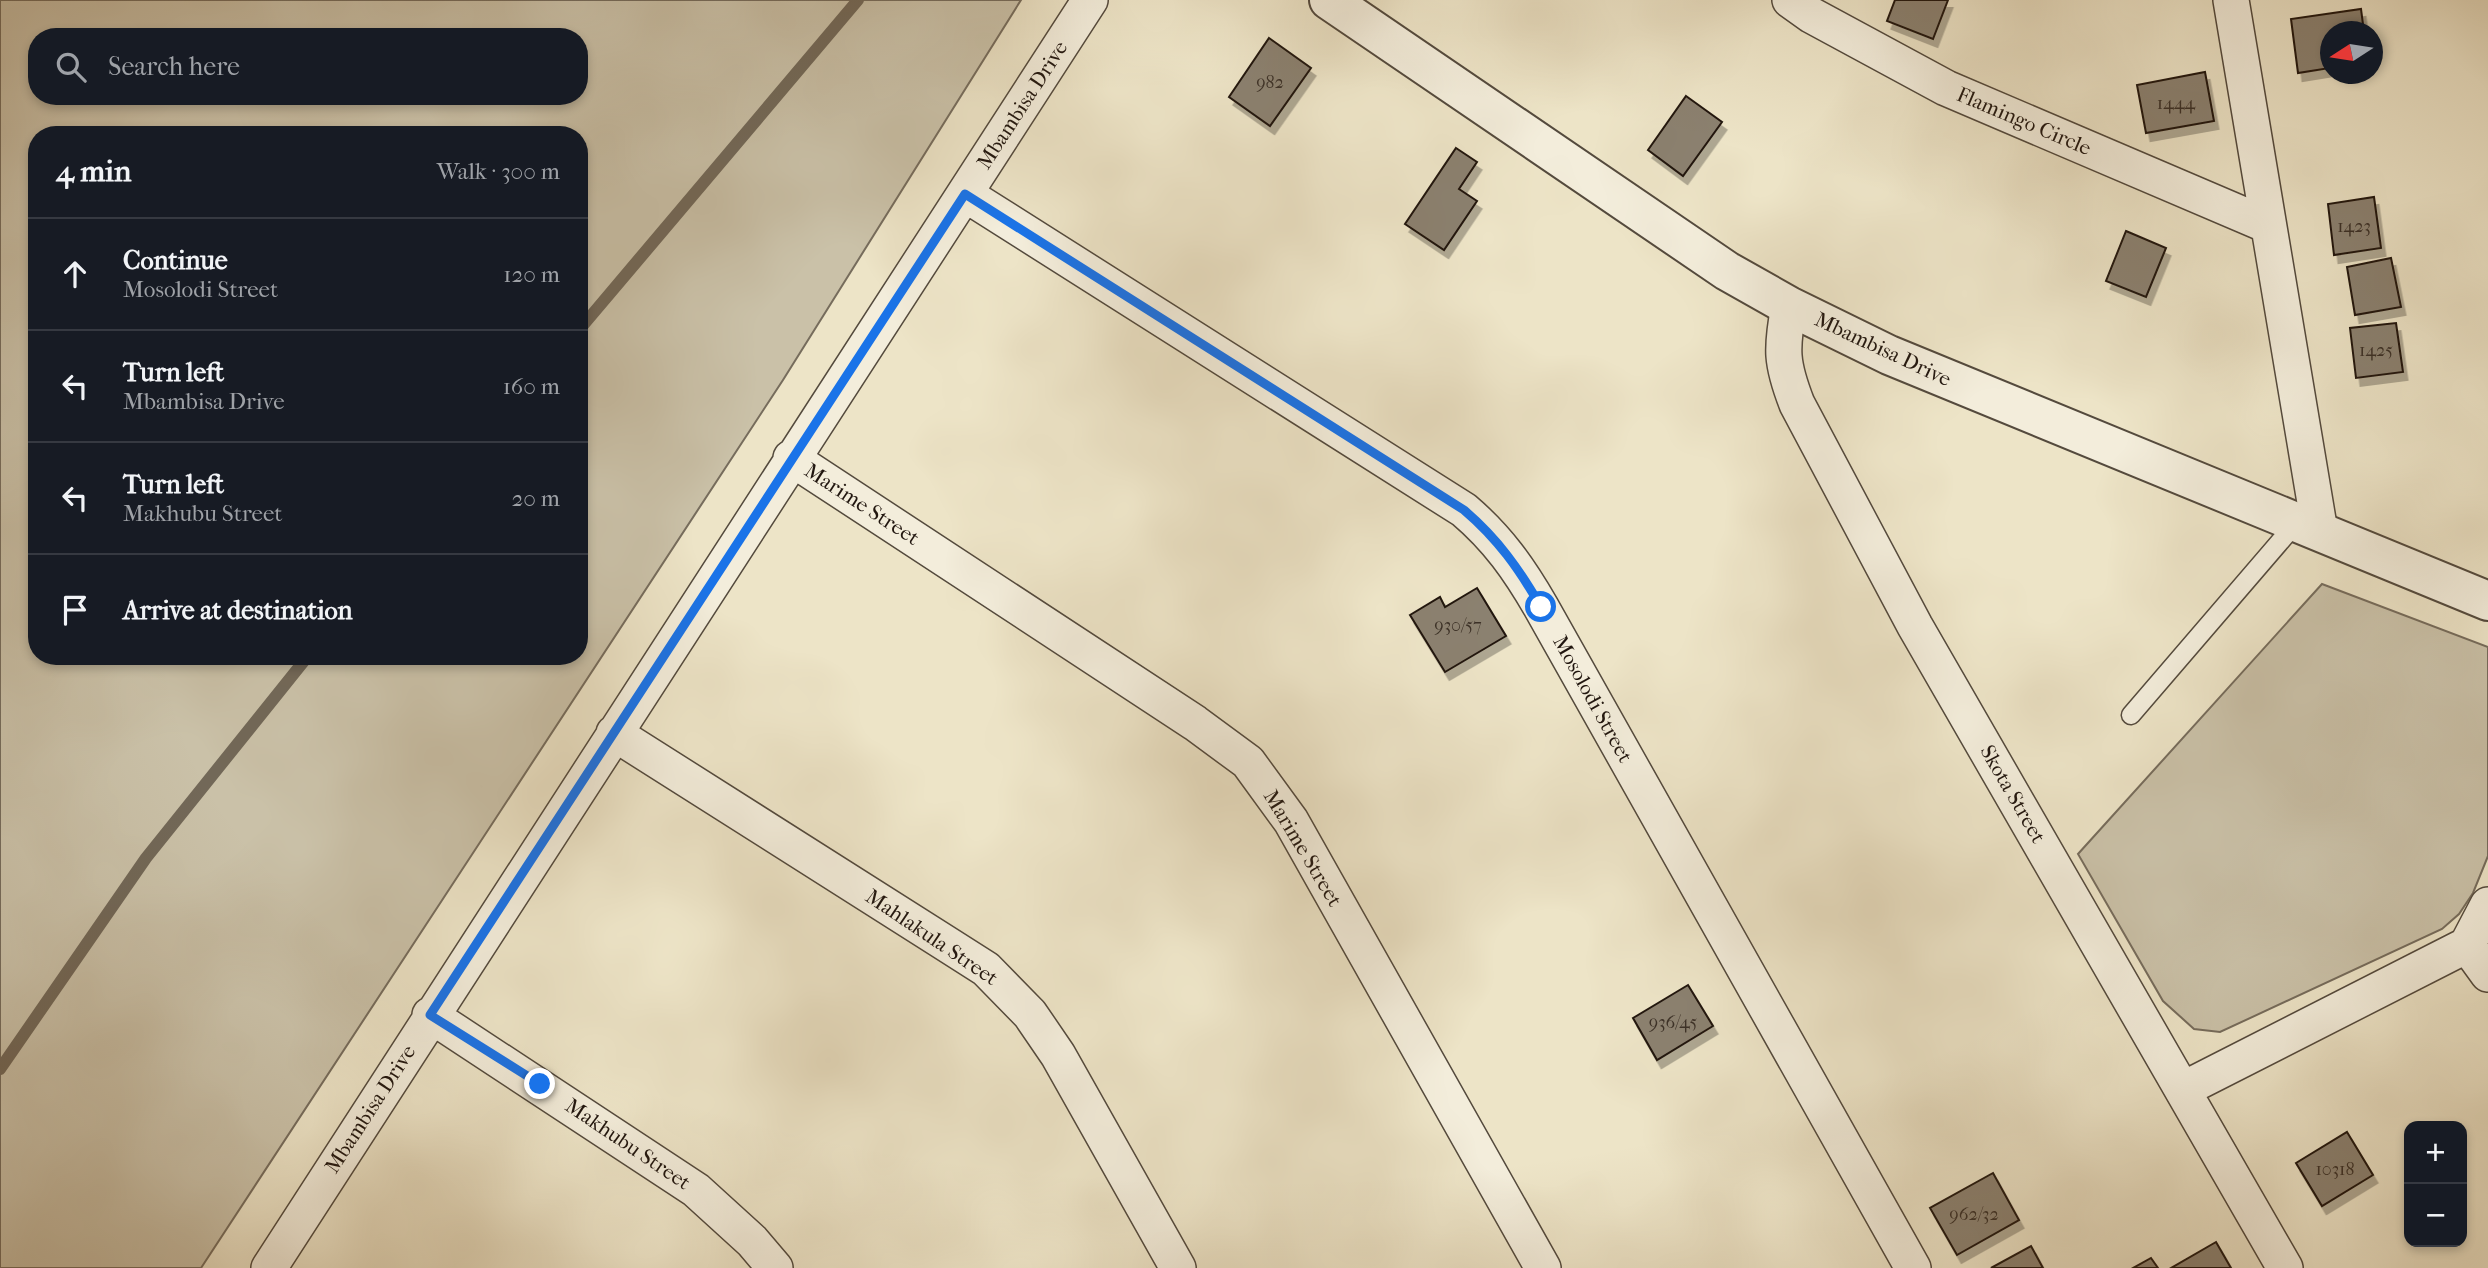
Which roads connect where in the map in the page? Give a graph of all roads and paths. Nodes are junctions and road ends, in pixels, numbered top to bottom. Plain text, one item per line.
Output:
1 (1090, 0) edge
2 (1329, 0) edge
3 (1790, 0) edge
4 (2231, 0) edge
5 (965, 194) junction
6 (2267, 225) junction
7 (1788, 306) junction
8 (791, 458) junction
9 (2308, 527) junction
10 (2488, 601) edge
11 (2130, 715) dead end
12 (614, 733) junction
13 (2488, 905) edge
14 (2467, 945) junction
15 (2488, 974) edge
16 (430, 1015) junction
17 (2184, 1089) junction
18 (269, 1268) edge
19 (775, 1268) edge
20 (1178, 1268) edge
21 (1543, 1268) edge
22 (1913, 1268) edge
23 (2285, 1268) edge

1 - 5 street, Mbambisa Drive
2 - 7 street, Mbambisa Drive
3 - 6 street, Flamingo Circle
4 - 6 street
5 - 8 street, Mbambisa Drive
5 - 22 street, Mosolodi Street
6 - 9 street
7 - 9 street, Mbambisa Drive
7 - 17 street, Skota Street
8 - 12 street, Mbambisa Drive
8 - 21 street, Marime Street
9 - 10 street, Mbambisa Drive
9 - 11 lane
12 - 16 street, Mbambisa Drive
12 - 20 street, Mahlakula Street
13 - 14 street
14 - 15 street
14 - 17 street
16 - 18 street, Mbambisa Drive
16 - 19 street, Makhubu Street
17 - 23 street, Skota Street

